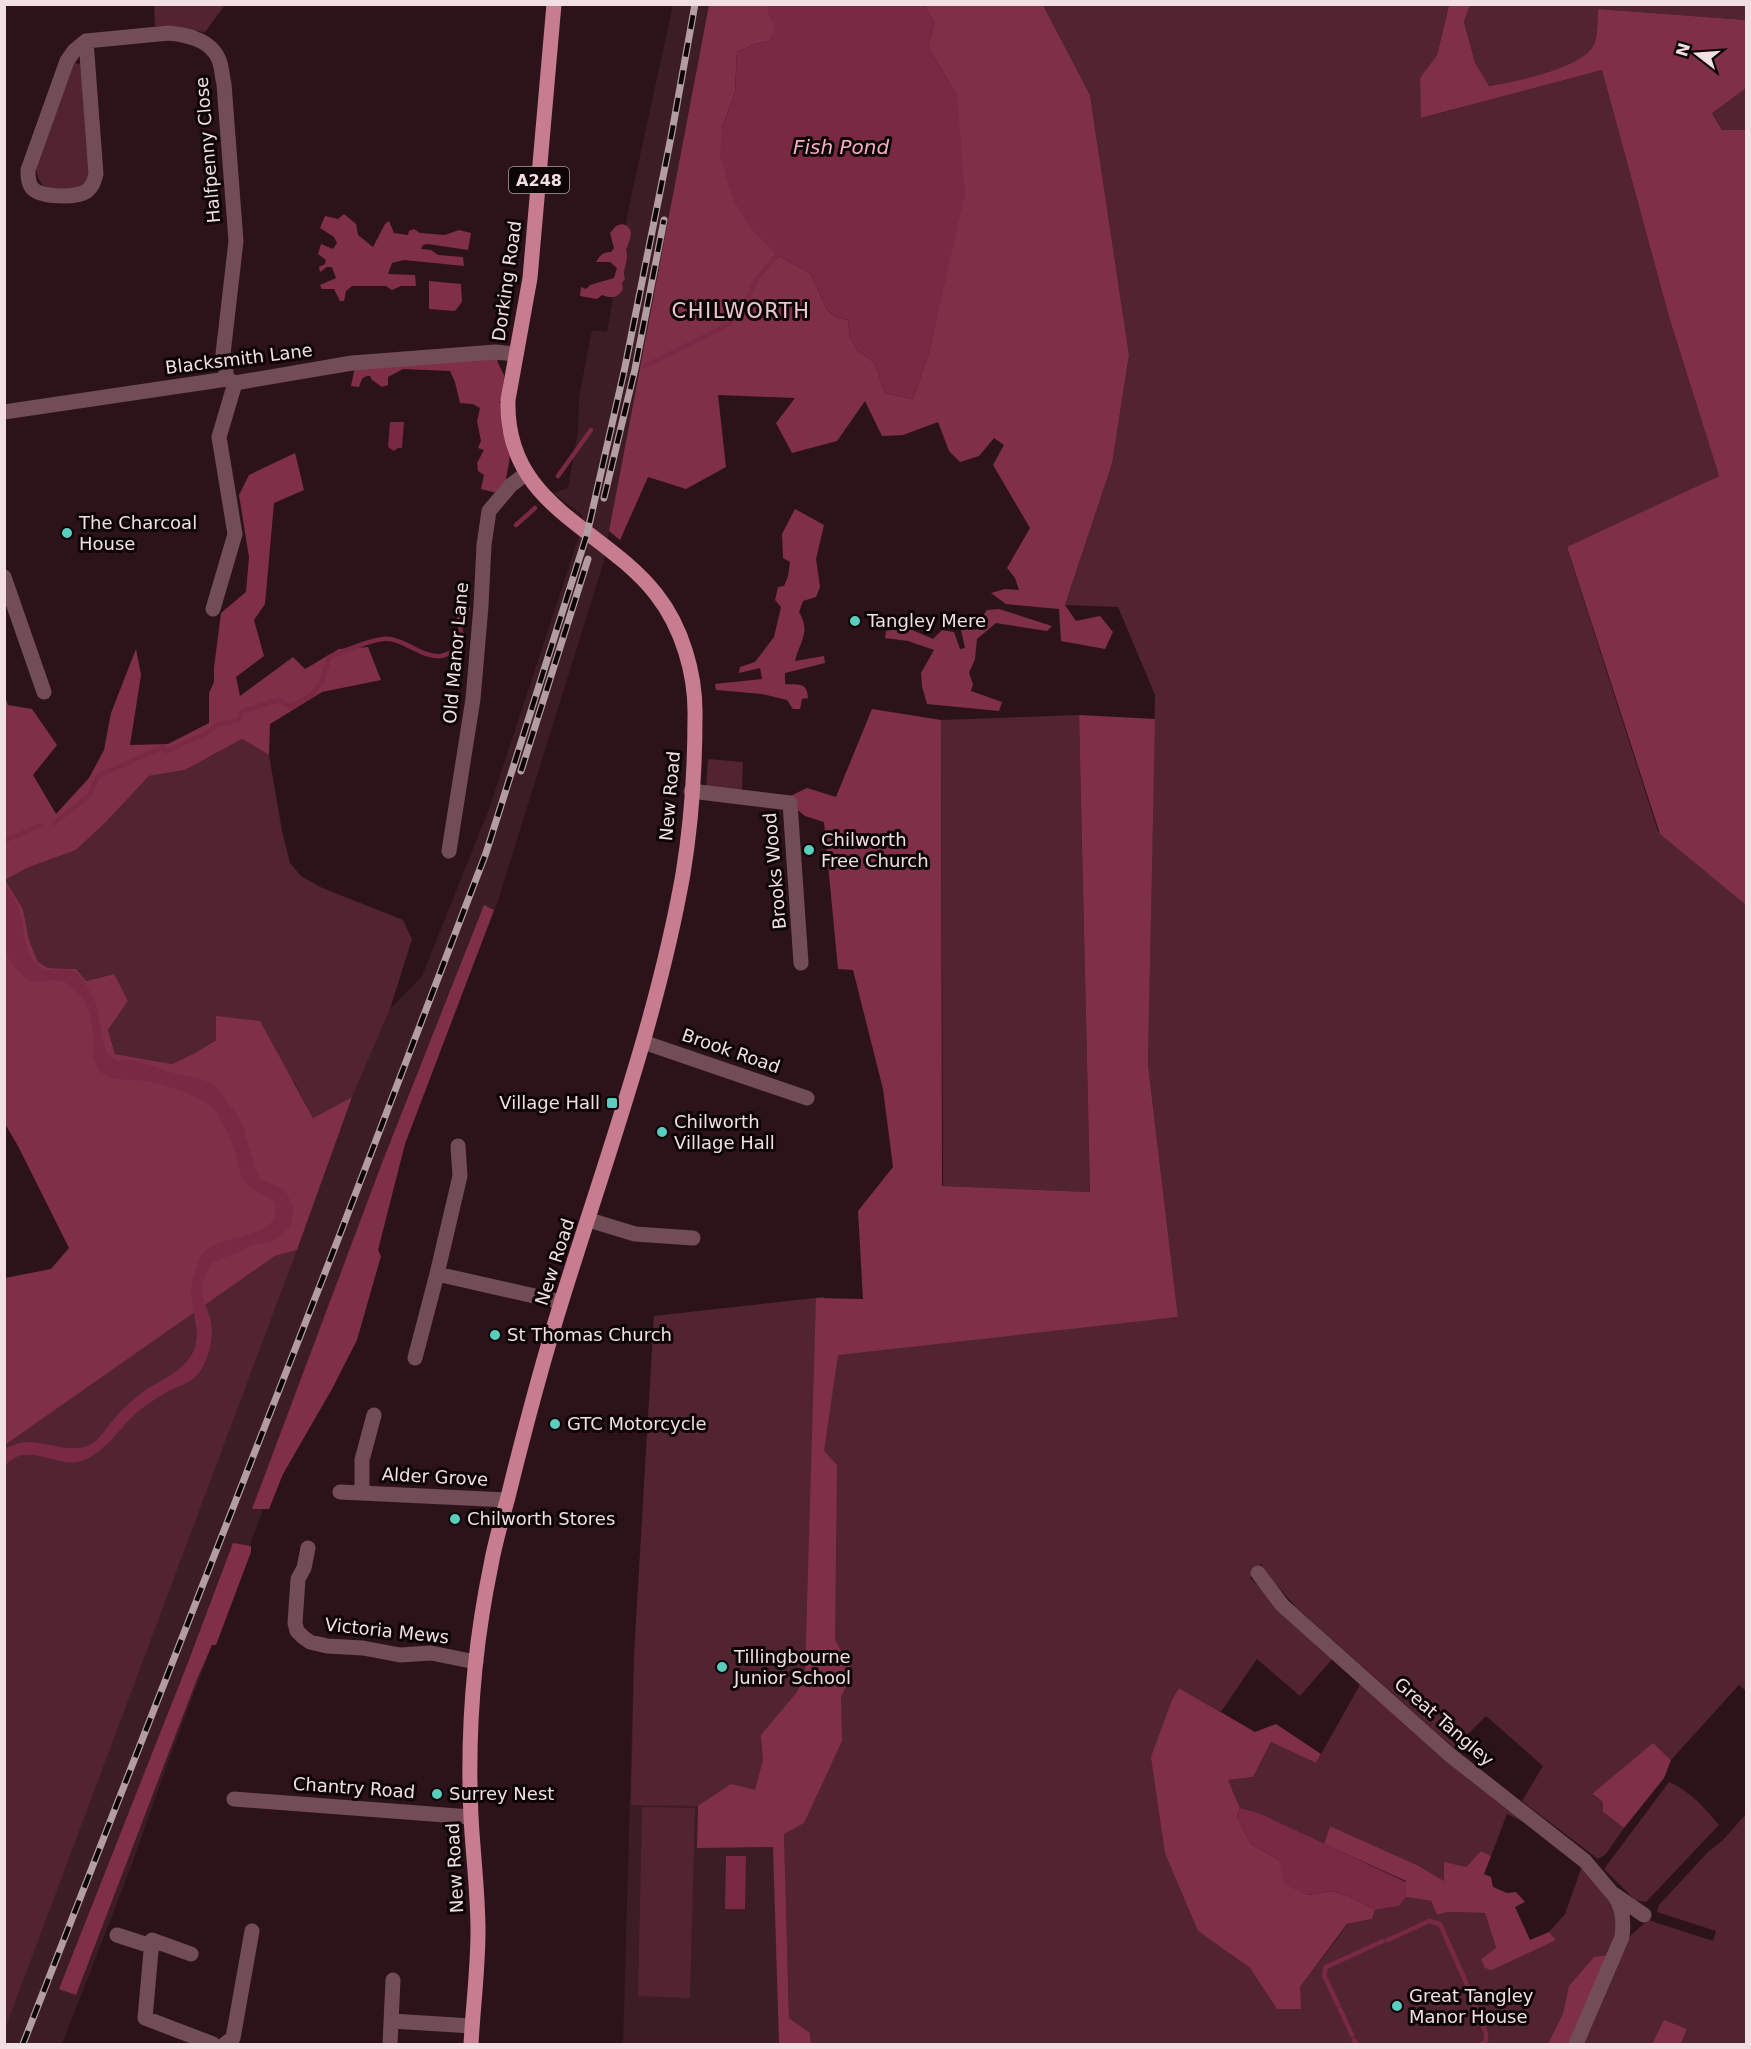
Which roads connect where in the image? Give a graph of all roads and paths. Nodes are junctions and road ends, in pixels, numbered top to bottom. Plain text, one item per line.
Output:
1 (554, 4) edge
2 (86, 41) junction
3 (516, 354) junction
4 (231, 381) junction
5 (4, 412) edge
6 (527, 474) junction
7 (587, 534) joint
8 (4, 577) edge
9 (213, 609) dead end
10 (44, 692) dead end
11 (691, 791) junction
12 (449, 851) dead end
13 (801, 963) dead end
14 (643, 1042) junction
15 (807, 1098) dead end
16 (458, 1146) dead end
17 (589, 1220) junction
18 (693, 1238) dead end
19 (438, 1274) junction
20 (561, 1302) junction
21 (415, 1358) dead end
22 (374, 1415) dead end
23 (340, 1492) dead end
24 (362, 1493) junction
25 (507, 1500) junction
26 (308, 1548) dead end
27 (1258, 1573) dead end
28 (477, 1662) junction
29 (234, 1798) dead end
30 (471, 1817) junction
31 (1612, 1893) junction
32 (1644, 1916) dead end
33 (252, 1931) dead end
34 (117, 1935) dead end
35 (151, 1946) junction
36 (191, 1953) dead end
37 (393, 1980) dead end
38 (391, 2021) junction
39 (472, 2026) junction
40 (213, 2044) edge
41 (225, 2044) edge
42 (390, 2044) edge
43 (471, 2044) edge
44 (1576, 2044) edge

1 - 3 main road, Dorking Road / A248
2 - 2 street
2 - 4 street, Halfpenny Close
3 - 4 street, Blacksmith Lane
3 - 6 main road, Dorking Road / A248
4 - 5 street, Blacksmith Lane
4 - 9 street
6 - 7 main road, Dorking Road / A248
6 - 12 street, Old Manor Lane
7 - 11 main road, New Road / A248
8 - 10 street
11 - 13 street, Brooks Wood
11 - 14 main road, New Road / A248
14 - 15 street, Brook Road
14 - 17 main road, New Road / A248
16 - 19 street
17 - 18 street
17 - 20 main road, New Road / A248
19 - 20 street
19 - 21 street
20 - 25 main road, New Road / A248
22 - 24 street, Alder Grove
23 - 24 street, Alder Grove
24 - 25 street, Alder Grove
25 - 28 main road, New Road / A248
26 - 28 street, Victoria Mews
27 - 31 street, Great Tangley
28 - 30 main road, New Road / A248
29 - 30 street, Chantry Road
30 - 39 main road, New Road / A248
31 - 32 street, Great Tangley
31 - 44 street, Great Tangley
33 - 41 street
34 - 35 street
35 - 36 street
35 - 40 street
37 - 38 street
38 - 39 street
38 - 42 street
39 - 43 main road, New Road / A248

